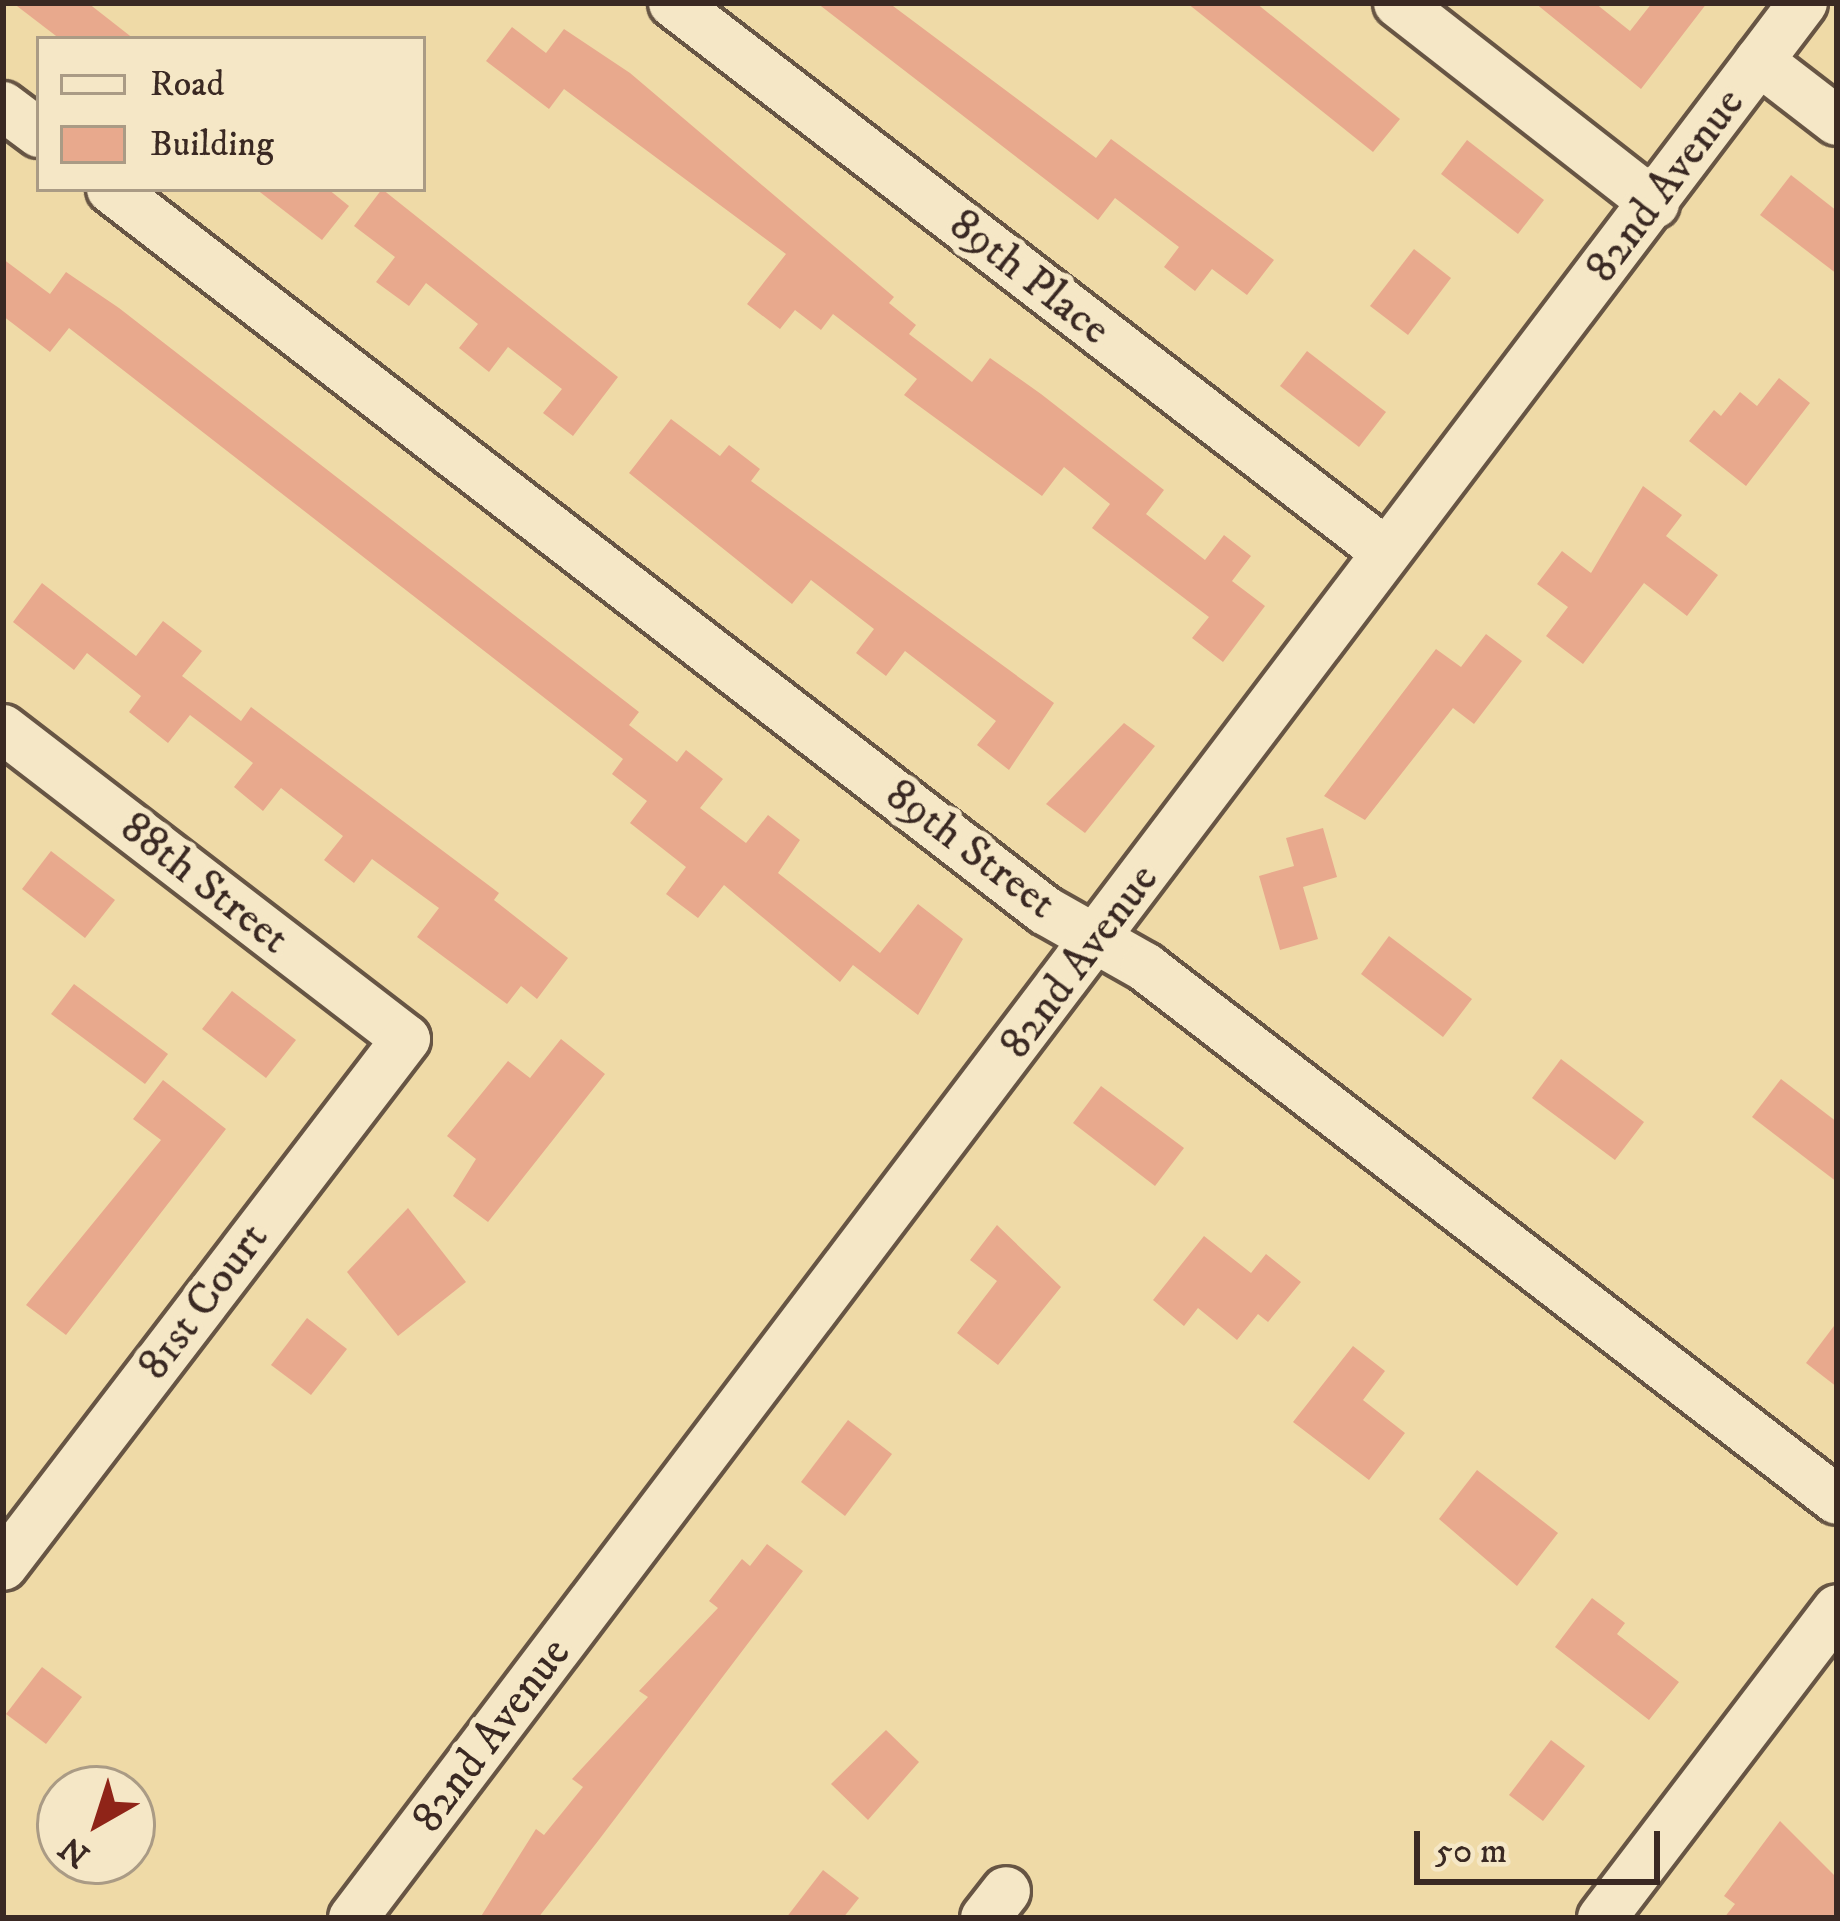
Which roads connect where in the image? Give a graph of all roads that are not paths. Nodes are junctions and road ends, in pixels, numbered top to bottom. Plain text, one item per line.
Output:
1 (673, 3) edge
2 (1398, 3) edge
3 (1804, 3) edge
4 (1759, 61) junction
5 (3, 106) edge
6 (1837, 122) edge
7 (36, 131) edge
8 (115, 192) edge
9 (1654, 204) junction
10 (1386, 552) junction
11 (8, 744) edge
12 (1097, 940) junction
13 (406, 1039) joint
14 (1837, 1500) edge
15 (3, 1566) edge
16 (1837, 1609) edge
17 (353, 1918) edge
18 (1602, 1918) edge

1 - 10 street, 89th Place
2 - 9 street
3 - 4 street, 82nd Avenue
4 - 6 street
4 - 9 street, 82nd Avenue
5 - 7 street
8 - 12 street, 89th Street
9 - 10 street, 82nd Avenue
10 - 12 street, 82nd Avenue
11 - 13 street, 88th Street
12 - 14 street, 89th Street
12 - 17 street, 82nd Avenue
13 - 15 street, 81st Court
16 - 18 street

